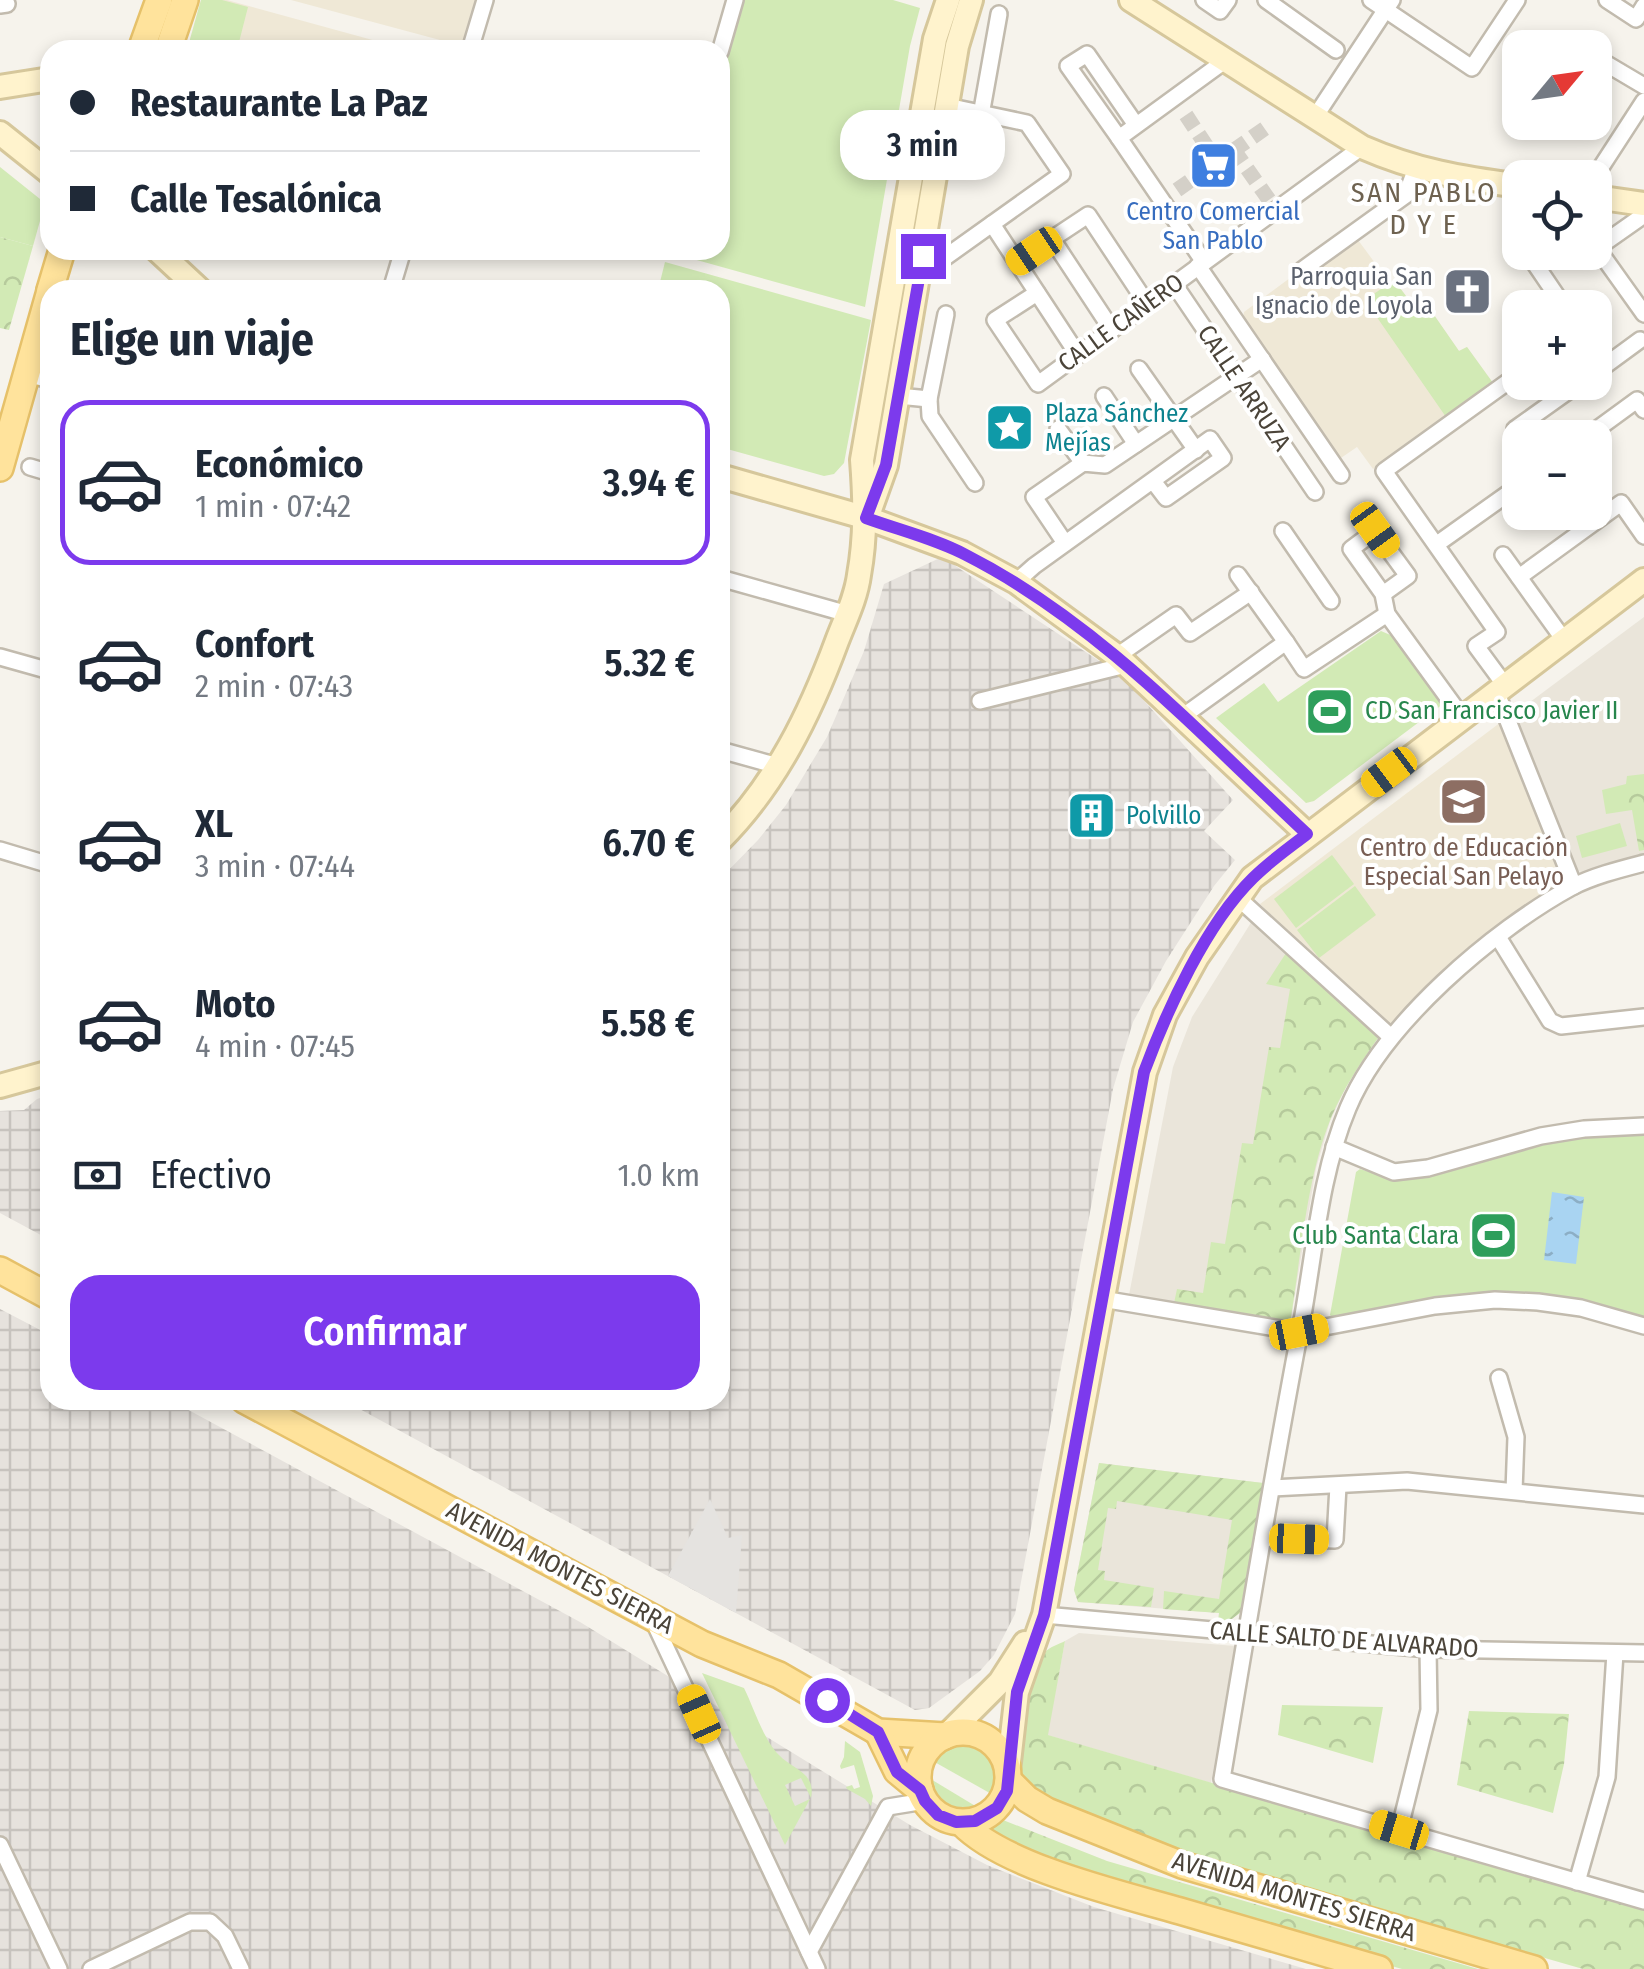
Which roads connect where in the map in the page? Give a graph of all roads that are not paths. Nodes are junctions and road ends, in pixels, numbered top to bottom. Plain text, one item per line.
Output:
1 (159, 0) edge
2 (185, 0) edge
3 (485, 0) edge
4 (735, 0) edge
5 (948, 0) edge
6 (971, 0) edge
7 (1132, 0) edge
8 (1204, 0) edge
9 (1228, 0) edge
10 (1266, 0) edge
11 (1370, 0) edge
12 (1517, 0) edge
13 (1606, 0) edge
14 (1389, 5) edge
15 (1640, 12) edge
16 (999, 14) dead end
17 (145, 40) edge
18 (171, 40) edge
19 (473, 40) edge
20 (723, 40) edge
21 (1336, 50) dead end
22 (1226, 60) junction
23 (1612, 66) edge
24 (40, 81) edge
25 (0, 86) edge
26 (1644, 86) edge
27 (1644, 100) edge
28 (947, 106) junction
29 (981, 115) junction
30 (1314, 116) junction
31 (1136, 125) junction
32 (0, 133) edge
33 (1119, 138) junction
34 (1362, 147) junction
35 (1606, 160) edge
36 (40, 165) edge
37 (1416, 168) junction
38 (1502, 184) edge
39 (1612, 199) edge
40 (1644, 204) edge
41 (1644, 215) edge
42 (992, 224) junction
43 (1052, 239) junction
44 (168, 260) edge
45 (1017, 262) junction
46 (1201, 264) junction
47 (1302, 270) dead end
48 (920, 276) junction
49 (190, 280) edge
50 (1174, 284) junction
51 (1037, 293) junction
52 (1147, 304) junction
53 (946, 314) dead end
54 (1644, 315) edge
55 (1112, 330) junction
56 (1642, 343) edge
57 (1078, 355) junction
58 (1262, 359) junction
59 (1612, 362) edge
60 (1139, 369) dead end
61 (1236, 376) junction
62 (38, 377) edge
63 (1502, 386) edge
64 (898, 396) junction
65 (1104, 396) dead end
66 (930, 398) junction
67 (1556, 400) edge
68 (1644, 410) edge
69 (1174, 419) junction
70 (1529, 420) edge
71 (1610, 420) edge
72 (1058, 429) dead end
73 (1136, 444) junction
74 (1196, 450) junction
75 (1083, 463) junction
76 (30, 467) dead end
77 (0, 468) edge
78 (40, 470) edge
79 (1341, 475) dead end
80 (730, 479) edge
81 (1153, 482) junction
82 (975, 483) dead end
83 (1315, 492) dead end
84 (1502, 498) edge
85 (1612, 509) edge
86 (866, 518) junction
87 (1283, 530) dead end
88 (1583, 530) edge
89 (1644, 536) edge
90 (1066, 544) junction
91 (1437, 544) junction
92 (1504, 556) dead end
93 (1238, 575) dead end
94 (1519, 577) junction
95 (1644, 580) edge
96 (730, 581) edge
97 (1016, 582) junction
98 (1251, 592) junction
99 (1383, 594) dead end
100 (1331, 602) dead end
101 (848, 614) junction
102 (1386, 614) junction
103 (1564, 640) junction
104 (1286, 642) junction
105 (0, 657) edge
106 (1121, 661) junction
107 (40, 668) edge
108 (1500, 688) junction
109 (980, 701) dead end
110 (1182, 717) junction
111 (1462, 717) junction
112 (730, 753) edge
113 (778, 766) junction
114 (730, 826) edge
115 (1307, 834) junction
116 (0, 850) edge
117 (40, 862) edge
118 (1644, 863) edge
119 (1574, 886) junction
120 (1237, 897) junction
121 (1498, 938) junction
122 (1644, 1017) edge
123 (1391, 1037) junction
124 (40, 1075) edge
125 (0, 1086) edge
126 (1644, 1126) edge
127 (1334, 1147) junction
128 (0, 1270) edge
129 (40, 1292) edge
130 (1102, 1299) junction
131 (1644, 1326) edge
132 (1299, 1332) junction
133 (1499, 1378) dead end
134 (263, 1410) edge
135 (1338, 1486) junction
136 (1272, 1488) junction
137 (1514, 1491) junction
138 (1644, 1505) edge
139 (1263, 1538) junction
140 (1044, 1615) junction
141 (652, 1618) junction
142 (1247, 1634) junction
143 (1428, 1650) junction
144 (1616, 1652) junction
145 (1644, 1653) edge
146 (878, 1732) junction
147 (947, 1735) junction
148 (1008, 1776) junction
149 (922, 1796) junction
150 (962, 1823) junction
151 (1399, 1830) junction
152 (0, 1845) edge
153 (1578, 1882) junction
154 (1644, 1901) edge
155 (809, 1952) junction
156 (52, 1967) edge
157 (91, 1969) edge
158 (240, 1969) edge
159 (818, 1969) edge
160 (1379, 1969) edge
161 (1534, 1969) edge

1 - 17 main road
2 - 18 main road
3 - 19 street
4 - 20 street
5 - 86 street
6 - 28 street
7 - 22 street
8 - 9 street
10 - 21 street
11 - 14 street
12 - 14 street
13 - 15 street
14 - 30 street
16 - 29 street
22 - 30 street
22 - 31 street
23 - 26 street
24 - 25 street
27 - 35 street
28 - 29 street
28 - 48 street
29 - 42 street
30 - 34 street
31 - 33 street
31 - 33 street
32 - 36 street
33 - 46 street
34 - 37 street
34 - 46 street, CALLE CAÑERO
37 - 38 street
37 - 47 street
39 - 40 street
41 - 54 street
42 - 45 street
42 - 48 street
43 - 45 street
43 - 52 street
43 - 55 street
44 - 49 street
45 - 51 street
46 - 50 street, CALLE CAÑERO
46 - 58 street
48 - 64 street
50 - 52 street, CALLE CAÑERO
50 - 61 street, CALLE ARRUZA
51 - 57 street
51 - 57 street, CALLE CAÑERO
52 - 55 street, CALLE CAÑERO
53 - 66 street
54 - 56 street
55 - 57 street, CALLE CAÑERO
56 - 59 street
58 - 61 street
58 - 79 street
60 - 69 street
61 - 69 street
61 - 83 street, CALLE ARRUZA
62 - 77 main road
63 - 91 street
64 - 66 street
64 - 86 street
65 - 73 street
66 - 82 street
67 - 70 street
68 - 71 street
69 - 73 street
69 - 74 street
72 - 75 street
73 - 75 street
74 - 81 street
74 - 81 street
75 - 90 street
76 - 78 street
80 - 86 street
81 - 90 street
84 - 91 street
85 - 89 street
86 - 97 street
86 - 101 street
87 - 100 street
88 - 94 street
90 - 97 street
91 - 108 street
92 - 94 street
93 - 98 street
94 - 103 street
95 - 103 street
96 - 101 street
97 - 106 street
98 - 104 street
98 - 106 street
99 - 102 street
101 - 113 street
102 - 104 street
102 - 111 street
103 - 108 street
104 - 110 street
105 - 107 street
106 - 109 street
106 - 110 street
108 - 111 street
108 - 119 street
110 - 115 street
111 - 115 street
112 - 113 street
113 - 114 street
115 - 120 street
116 - 117 street
118 - 119 street
119 - 121 street
120 - 123 street
120 - 130 street
121 - 122 street
121 - 123 street
123 - 127 street
124 - 125 street
126 - 127 street
127 - 132 street
128 - 129 main road
130 - 132 street
130 - 140 street
131 - 132 street
132 - 136 street
133 - 137 street
134 - 141 main road, AVENIDA MONTES SIERRA
135 - 136 street
135 - 137 street
135 - 139 street
136 - 139 street
137 - 138 street
139 - 142 street
140 - 142 street, CALLE SALTO DE ALVARADO
140 - 147 street
140 - 148 street
141 - 146 main road, AVENIDA MONTES SIERRA
141 - 155 street
142 - 143 street, CALLE SALTO DE ALVARADO
142 - 151 street
143 - 144 street, CALLE SALTO DE ALVARADO
143 - 151 street
144 - 145 street, CALLE SALTO DE ALVARADO
144 - 153 street
146 - 147 main road, AVENIDA MONTES SIERRA
146 - 149 main road
147 - 148 main road
147 - 149 main road
148 - 150 main road
148 - 161 main road, AVENIDA MONTES SIERRA
149 - 150 main road
149 - 155 street
150 - 160 main road, AVENIDA MONTES SIERRA
151 - 153 street
152 - 156 street
153 - 154 street
155 - 159 street
157 - 158 street

